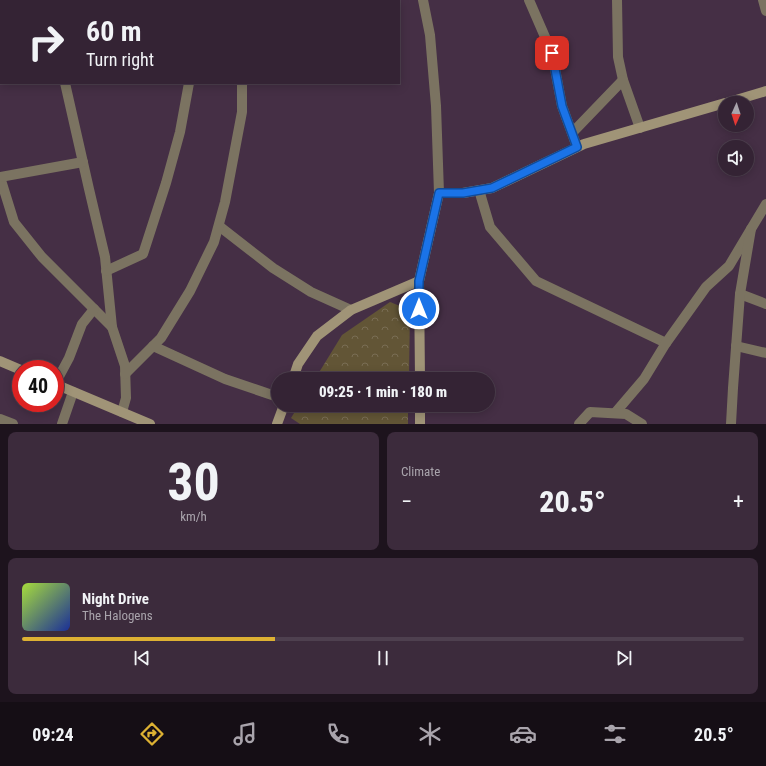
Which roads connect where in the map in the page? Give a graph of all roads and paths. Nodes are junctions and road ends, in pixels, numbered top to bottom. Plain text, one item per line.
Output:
1 (424, 0) edge
2 (529, 0) edge
3 (617, 0) edge
4 (763, 0) edge
5 (766, 11) edge
6 (623, 80) junction
7 (65, 84) edge
8 (189, 84) edge
9 (242, 84) edge
10 (766, 92) edge
11 (751, 96) edge
12 (718, 105) edge
13 (640, 128) junction
14 (572, 133) junction
15 (577, 147) junction
16 (83, 162) junction
17 (0, 177) edge
18 (479, 190) junction
19 (2, 192) edge
20 (439, 193) junction
21 (766, 204) edge
22 (219, 226) junction
23 (751, 229) junction
24 (106, 271) junction
25 (419, 281) junction
26 (740, 294) junction
27 (766, 304) edge
28 (94, 309) junction
29 (351, 310) junction
30 (112, 327) junction
31 (666, 343) junction
32 (153, 346) junction
33 (736, 346) junction
34 (766, 353) edge
35 (0, 361) edge
36 (12, 366) edge
37 (64, 367) edge
38 (295, 372) edge
39 (420, 372) edge
40 (125, 374) junction
41 (64, 388) edge
42 (73, 392) junction
43 (271, 395) edge
44 (122, 412) junction
45 (281, 412) edge
46 (420, 412) edge
47 (615, 413) junction
48 (0, 419) edge
49 (13, 424) edge
50 (62, 424) edge
51 (150, 424) edge
52 (277, 424) edge
53 (420, 424) edge
54 (579, 424) edge
55 (642, 424) edge
56 (731, 424) edge

1 - 20 street
2 - 14 street
3 - 6 street
4 - 5 street
6 - 13 street
6 - 14 street
7 - 16 street
8 - 24 street
9 - 22 street
10 - 11 street
12 - 13 street
13 - 15 street
14 - 15 street
15 - 18 street
16 - 17 street
16 - 24 street
17 - 19 street
18 - 20 street
18 - 31 street
19 - 28 street
20 - 25 street
21 - 23 street
22 - 29 street
22 - 32 street
23 - 26 street
23 - 31 street
24 - 30 street
25 - 29 street
25 - 39 street
26 - 27 street
26 - 33 street
28 - 30 street
28 - 37 street
29 - 38 street
30 - 40 street
31 - 47 street
32 - 40 street
32 - 43 street
33 - 34 street
33 - 56 street
35 - 36 street
40 - 44 street
41 - 42 street
42 - 44 street
42 - 50 street
44 - 51 street
45 - 52 street
46 - 53 street
47 - 54 street
47 - 55 street
48 - 49 street

